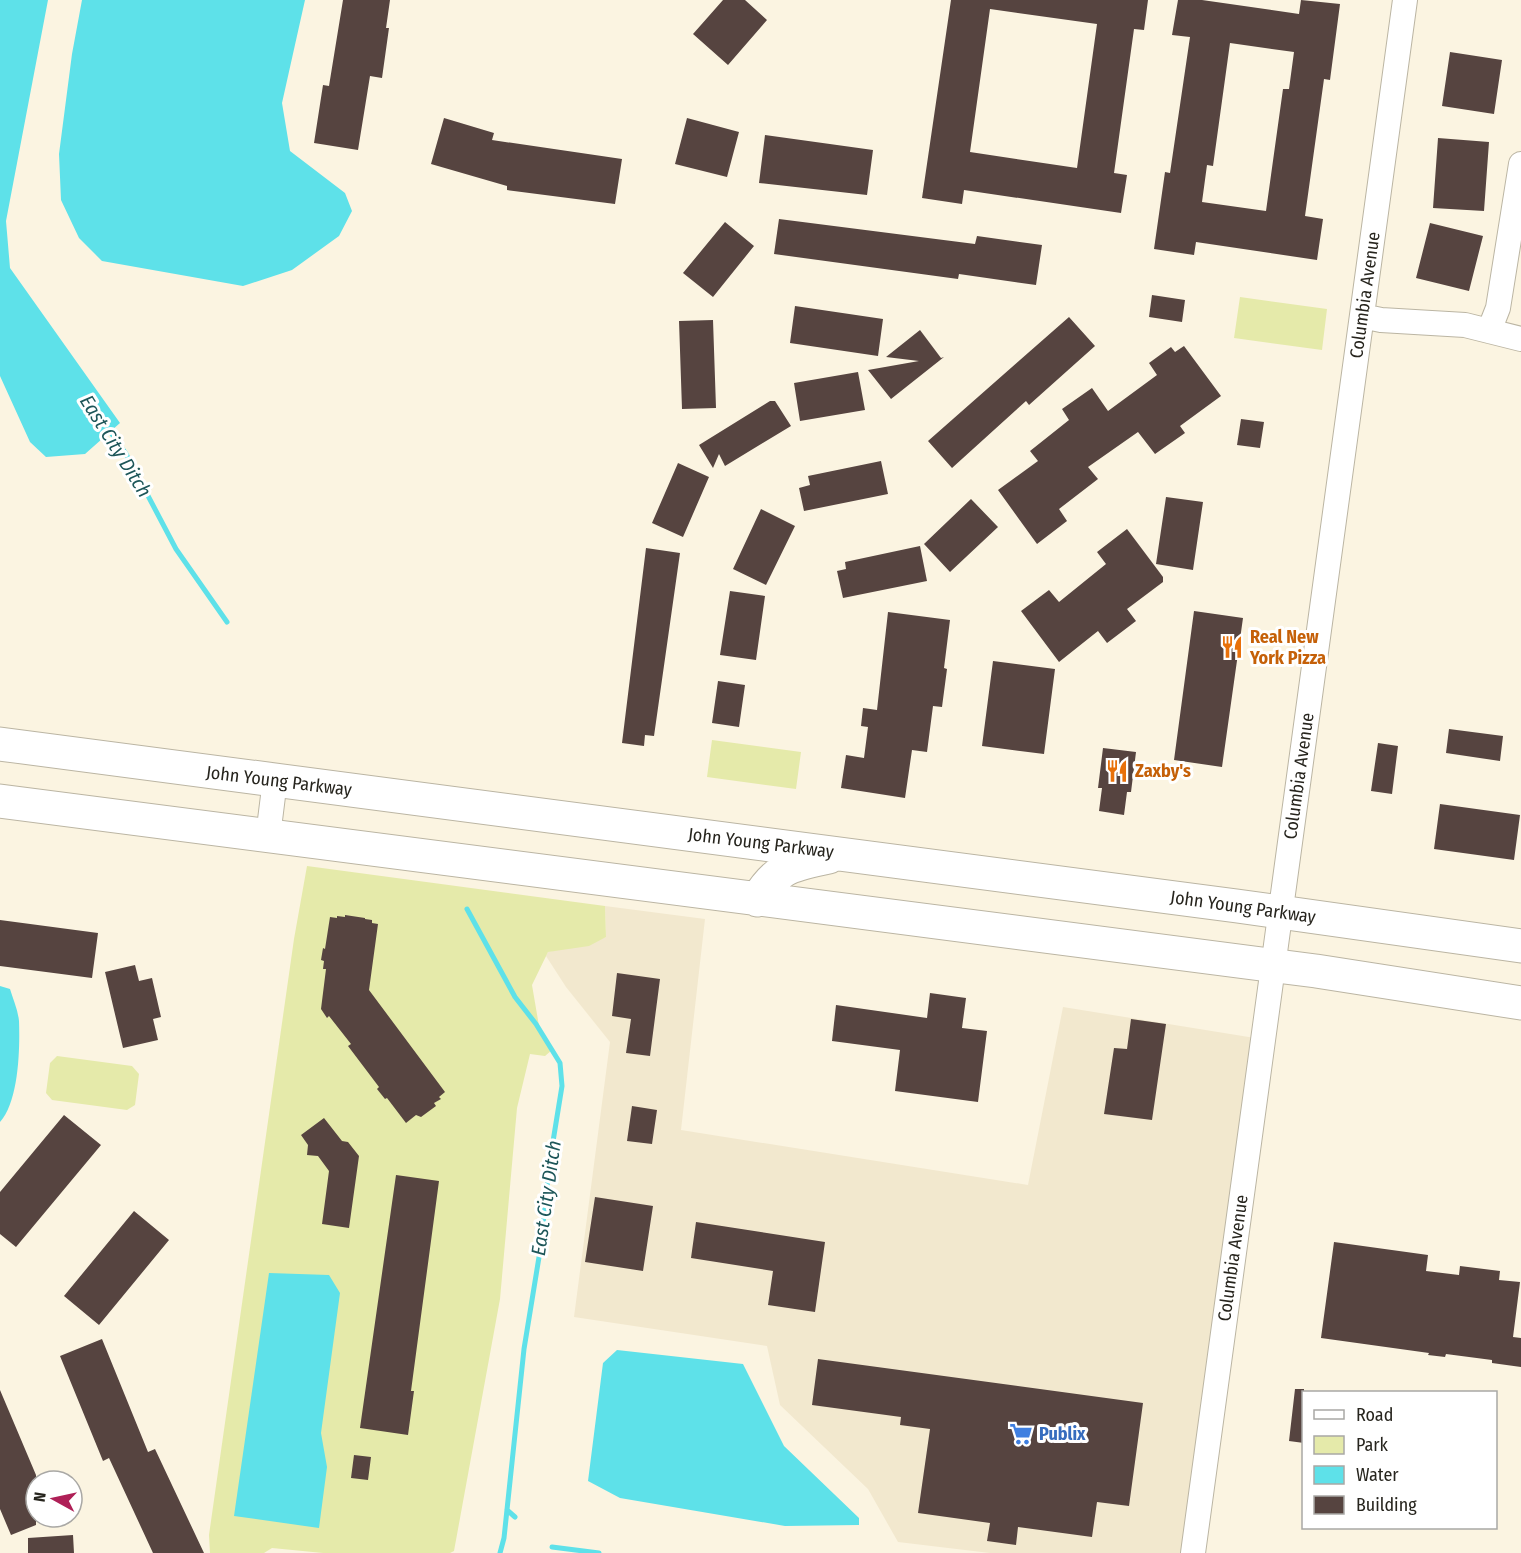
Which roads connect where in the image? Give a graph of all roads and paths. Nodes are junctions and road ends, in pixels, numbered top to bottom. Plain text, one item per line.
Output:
1 (1405, 0) edge
2 (1521, 164) edge
3 (1362, 316) junction
4 (1489, 331) junction
5 (1521, 339) edge
6 (0, 744) edge
7 (275, 780) junction
8 (0, 801) edge
9 (268, 836) junction
10 (842, 853) junction
11 (757, 900) junction
12 (1280, 912) junction
13 (1521, 946) edge
14 (1274, 966) junction
15 (1521, 984) edge
16 (1470, 994) junction
17 (1521, 1003) edge
18 (1193, 1553) edge

1 - 3 street, Columbia Avenue
2 - 4 street
3 - 4 street
3 - 12 street, Columbia Avenue
4 - 5 street
6 - 7 highway, John Young Parkway
7 - 9 street
7 - 10 highway, John Young Parkway
8 - 9 highway
9 - 11 highway
10 - 11 highway
10 - 12 highway, John Young Parkway
11 - 14 highway
12 - 13 highway, John Young Parkway
12 - 14 street, Columbia Avenue
14 - 16 highway
14 - 18 street, Columbia Avenue
15 - 16 highway
16 - 17 highway

